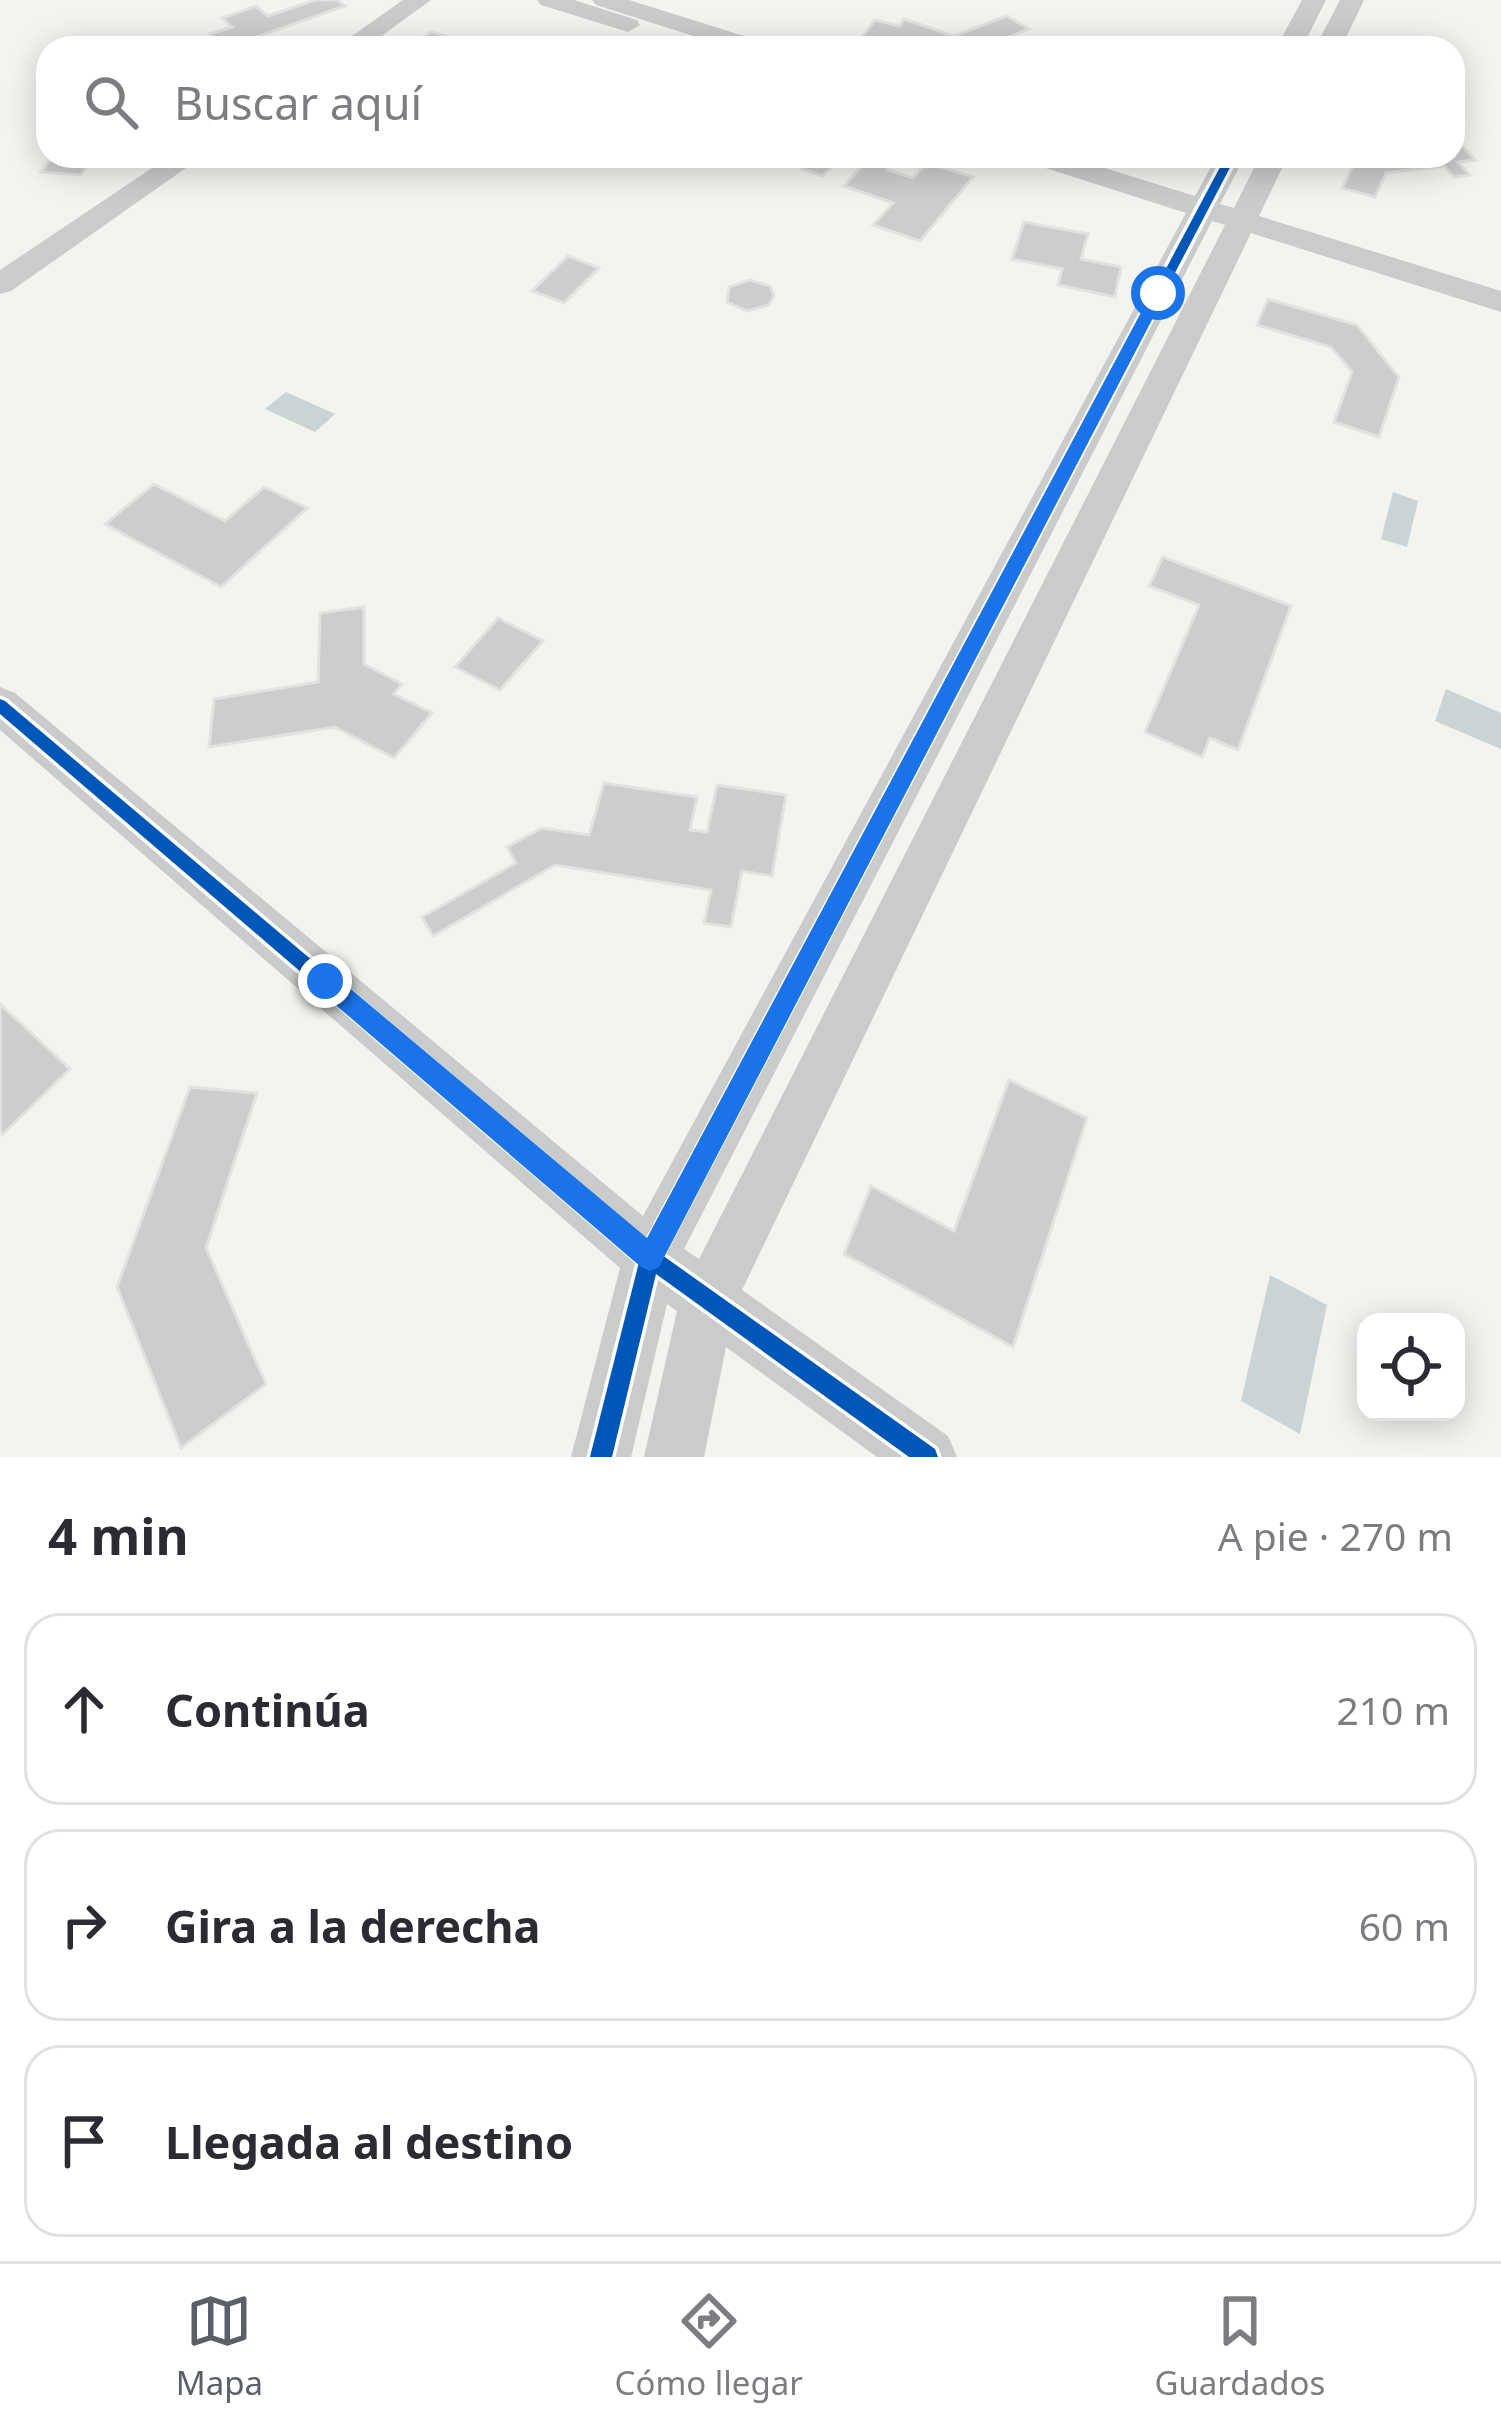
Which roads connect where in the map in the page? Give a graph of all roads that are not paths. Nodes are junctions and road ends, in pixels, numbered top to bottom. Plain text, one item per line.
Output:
1 (419, 0) edge
2 (549, 0) edge
3 (604, 0) edge
4 (1314, 0) edge
5 (1352, 0) edge
6 (366, 36) edge
7 (662, 36) edge
8 (719, 36) edge
9 (1295, 36) edge
10 (1334, 36) edge
11 (171, 168) edge
12 (1094, 168) edge
13 (1140, 168) edge
14 (1260, 168) edge
15 (1228, 196) edge
16 (1501, 279) edge
17 (0, 284) edge
18 (1501, 302) edge
19 (0, 705) edge
20 (650, 1258) junction
21 (707, 1302) junction
22 (602, 1457) edge
23 (674, 1457) edge
24 (927, 1457) edge

1 - 6 street
2 - 7 street
3 - 8 street
4 - 9 street
5 - 10 street
11 - 17 street
12 - 15 street
13 - 15 street
14 - 15 street
15 - 16 street
15 - 18 street
15 - 20 street
15 - 21 street
19 - 20 street
20 - 21 street
20 - 22 street
21 - 23 street
21 - 24 street

